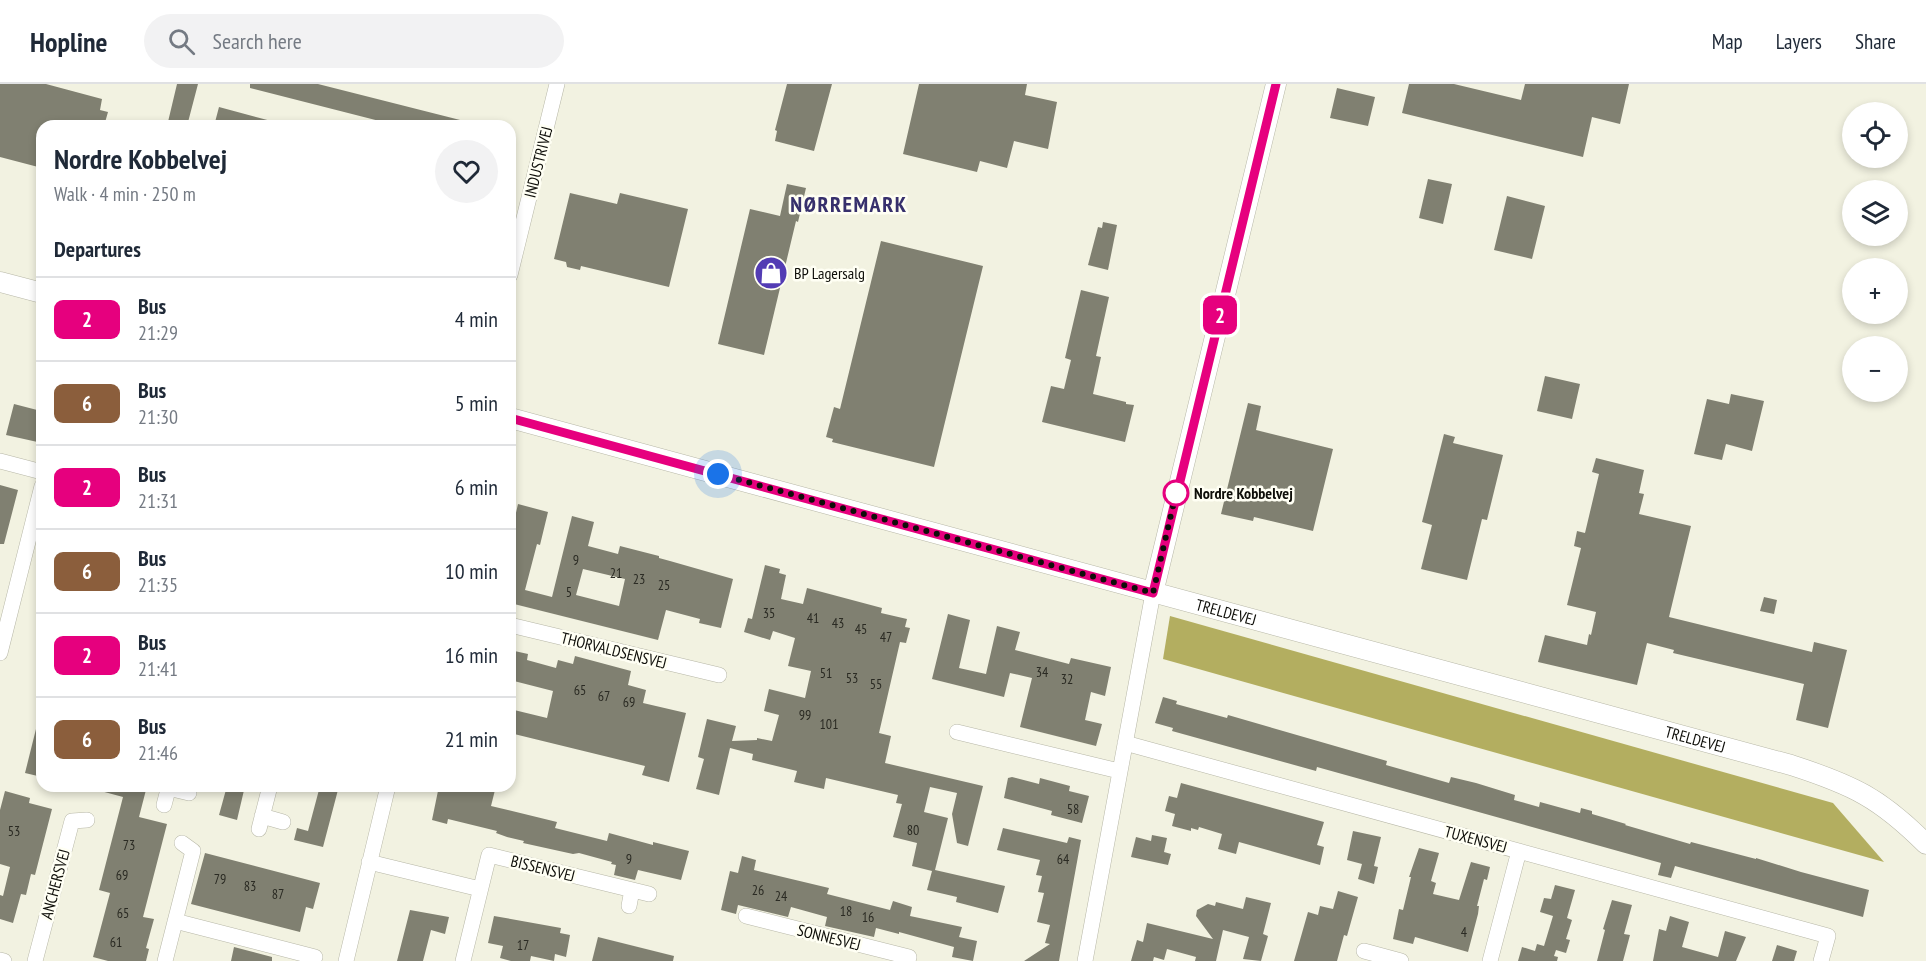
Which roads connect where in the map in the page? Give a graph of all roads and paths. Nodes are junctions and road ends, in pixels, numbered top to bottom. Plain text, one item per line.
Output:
1 (556, 84) edge
2 (1276, 84) edge
3 (516, 250) edge
4 (0, 282) edge
5 (36, 291) edge
6 (516, 420) edge
7 (0, 461) edge
8 (36, 470) edge
9 (36, 510) edge
10 (1153, 593) junction
11 (516, 626) edge
12 (0, 653) edge
13 (718, 675) dead end
14 (957, 732) dead end
15 (1125, 743) junction
16 (1119, 771) junction
17 (168, 792) edge
18 (186, 792) edge
19 (268, 792) edge
20 (386, 792) edge
21 (189, 793) dead end
22 (164, 804) dead end
23 (87, 820) dead end
24 (283, 822) dead end
25 (182, 843) dead end
26 (1926, 844) edge
27 (1520, 851) junction
28 (369, 862) junction
29 (480, 889) junction
30 (632, 890) junction
31 (649, 894) dead end
32 (629, 906) dead end
33 (746, 916) dead end
34 (175, 921) junction
35 (1364, 951) dead end
36 (316, 953) edge
37 (467, 960) edge
38 (35, 961) edge
39 (165, 961) edge
40 (346, 961) edge
41 (908, 961) edge
42 (1085, 961) edge
43 (1401, 961) edge
44 (1490, 961) edge
45 (1821, 961) edge

1 - 3 street, INDUSTRIVEJ
2 - 10 street
4 - 5 street
6 - 10 street, TRELDEVEJ
7 - 8 street
9 - 12 street
10 - 15 street
10 - 26 street, TRELDEVEJ
11 - 13 street, THORVALDSENSVEJ
14 - 16 street
15 - 16 street
15 - 27 street, TUXENSVEJ
16 - 42 street
17 - 22 street
18 - 21 street
19 - 24 street
20 - 28 street
23 - 38 street, ANCHERSVEJ
25 - 34 street
27 - 44 street
27 - 45 street, TUXENSVEJ
28 - 29 street
28 - 40 street
29 - 30 street, BISSENSVEJ
29 - 37 street, BISSENSVEJ
30 - 31 street, BISSENSVEJ
30 - 32 street
33 - 41 street, SONNESVEJ
34 - 36 street
34 - 39 street
35 - 43 street

